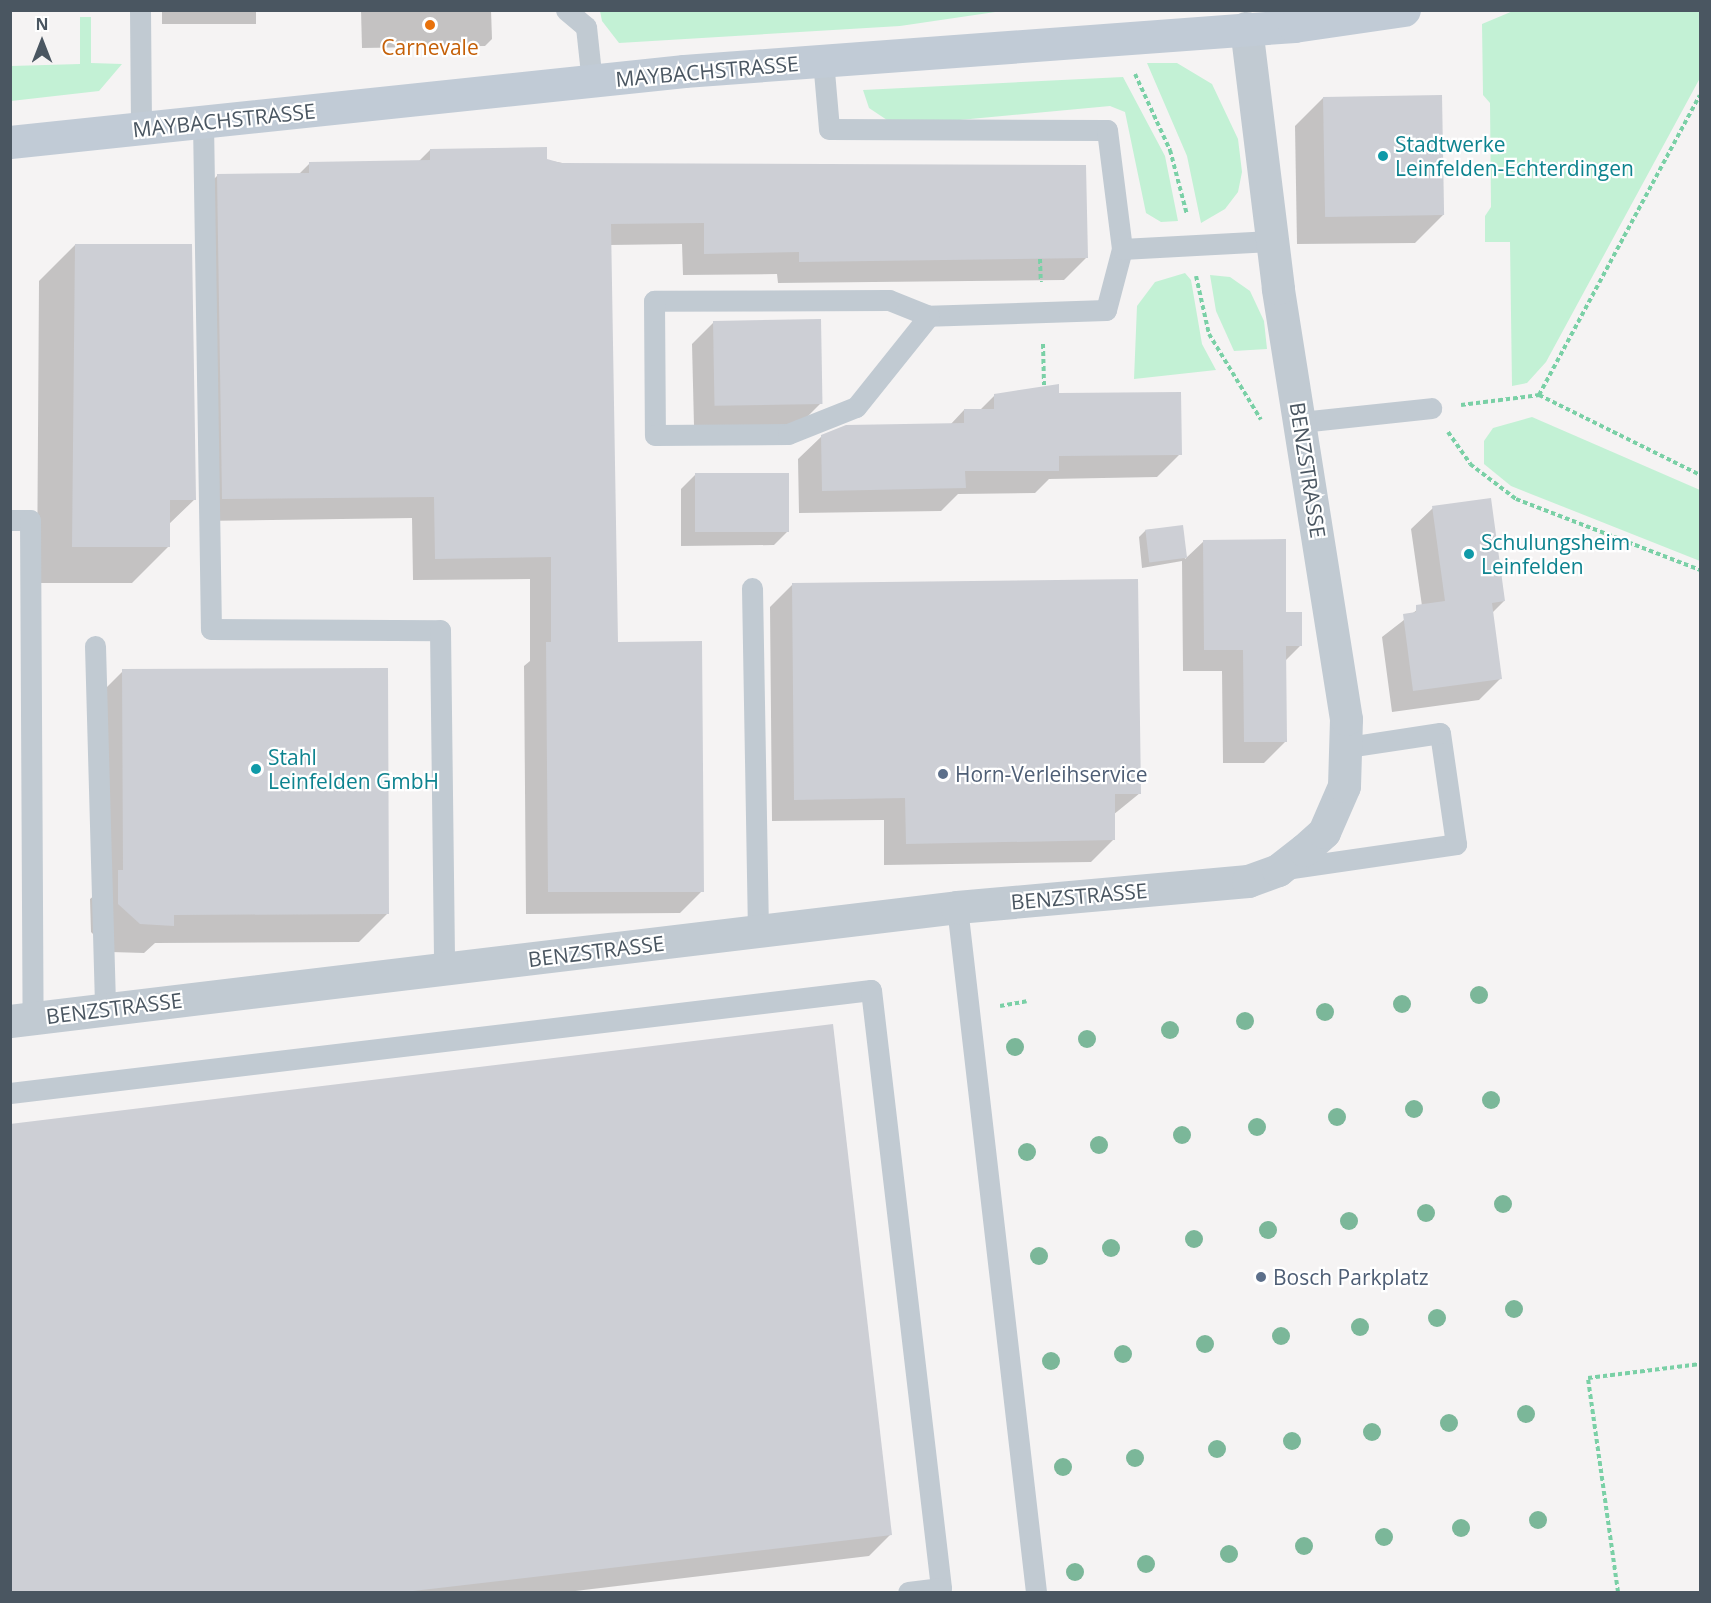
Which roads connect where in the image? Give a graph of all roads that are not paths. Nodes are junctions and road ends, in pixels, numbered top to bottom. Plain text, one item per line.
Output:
1 (140, 10) edge
2 (566, 10) edge
3 (1404, 10) edge
4 (1246, 28) junction
5 (823, 60) junction
6 (592, 82) junction
7 (202, 122) junction
8 (141, 129) junction
9 (10, 142) edge
10 (1272, 241) junction
11 (1122, 249) junction
12 (929, 316) junction
13 (1431, 408) road end
14 (1301, 422) junction
15 (10, 520) edge
16 (752, 588) dead end
17 (95, 646) dead end
18 (1347, 747) junction
19 (1278, 870) junction
20 (957, 907) junction
21 (758, 931) junction
22 (444, 969) junction
23 (105, 1009) junction
24 (22, 1019) edge
25 (10, 1093) edge
26 (908, 1593) edge
27 (1036, 1593) edge

1 - 8 lane
2 - 6 lane
3 - 4 main road, MAYBACHSTRASSE
4 - 5 main road, MAYBACHSTRASSE
4 - 10 street, BENZSTRASSE
5 - 6 main road, MAYBACHSTRASSE
5 - 11 lane
6 - 7 main road, MAYBACHSTRASSE
7 - 8 main road, MAYBACHSTRASSE
7 - 22 lane
8 - 9 main road, MAYBACHSTRASSE
10 - 11 lane
10 - 14 street, BENZSTRASSE
11 - 12 lane
12 - 12 lane
13 - 14 lane
14 - 18 street, BENZSTRASSE
15 - 24 lane
16 - 21 lane
17 - 23 lane
18 - 19 street, BENZSTRASSE
18 - 19 lane
19 - 20 street, BENZSTRASSE
20 - 21 street, BENZSTRASSE
20 - 27 lane
21 - 22 street, BENZSTRASSE
22 - 23 street, BENZSTRASSE
23 - 24 street, BENZSTRASSE
25 - 26 lane

